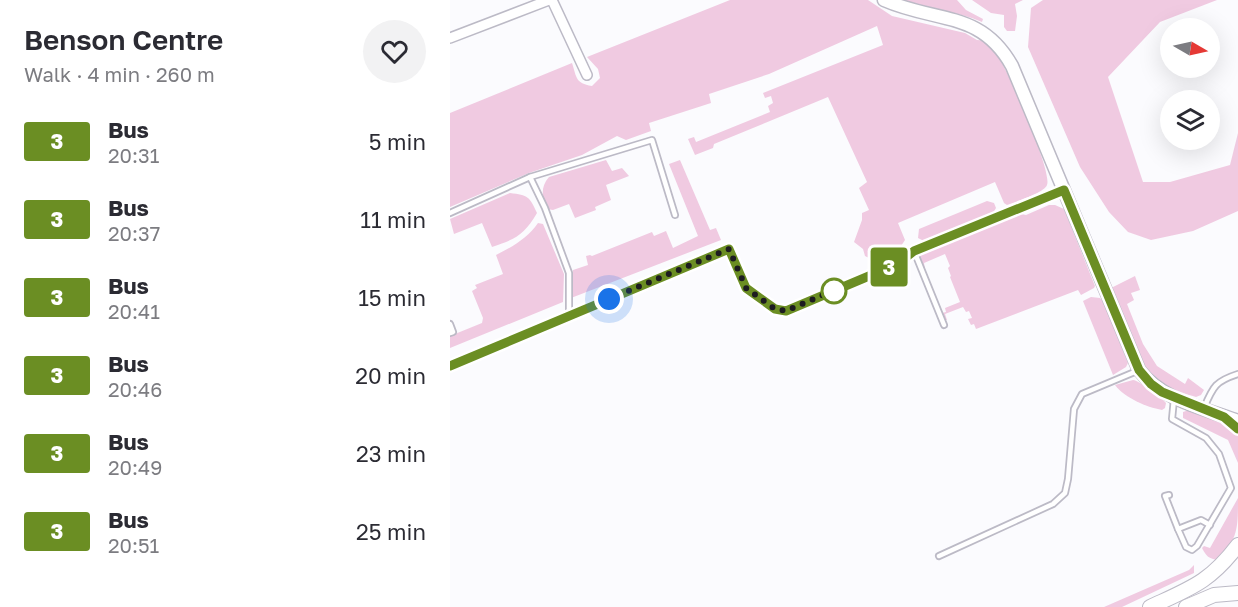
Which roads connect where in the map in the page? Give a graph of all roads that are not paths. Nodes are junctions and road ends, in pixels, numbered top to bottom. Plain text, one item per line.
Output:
1 (551, 0) edge
2 (884, 0) edge
3 (450, 38) edge
4 (587, 75) dead end
5 (530, 177) junction
6 (1064, 190) junction
7 (450, 213) edge
8 (675, 215) dead end
9 (914, 251) junction
10 (569, 316) junction
11 (450, 324) edge
12 (944, 325) dead end
13 (450, 333) edge
14 (450, 366) edge
15 (1139, 370) junction
16 (1238, 374) edge
17 (1174, 398) junction
18 (1204, 409) junction
19 (1224, 417) junction
20 (1238, 421) edge
21 (1238, 429) edge
22 (1169, 495) dead end
23 (1210, 525) junction
24 (1179, 529) junction
25 (1238, 545) edge
26 (939, 556) dead end
27 (1238, 593) edge
28 (1201, 603) edge
29 (1150, 607) edge
30 (1186, 607) edge

1 - 3 street
1 - 4 street
2 - 6 street
5 - 7 lane
5 - 8 lane
5 - 10 lane
6 - 9 street
6 - 15 street
9 - 10 street
9 - 12 lane
10 - 14 street
11 - 13 lane
15 - 17 street
15 - 26 lane
16 - 18 lane
17 - 18 street
17 - 23 lane
18 - 19 street
19 - 20 street
19 - 21 street
22 - 24 lane
23 - 24 lane
23 - 24 lane
25 - 29 main road
27 - 28 main road
28 - 30 main road

